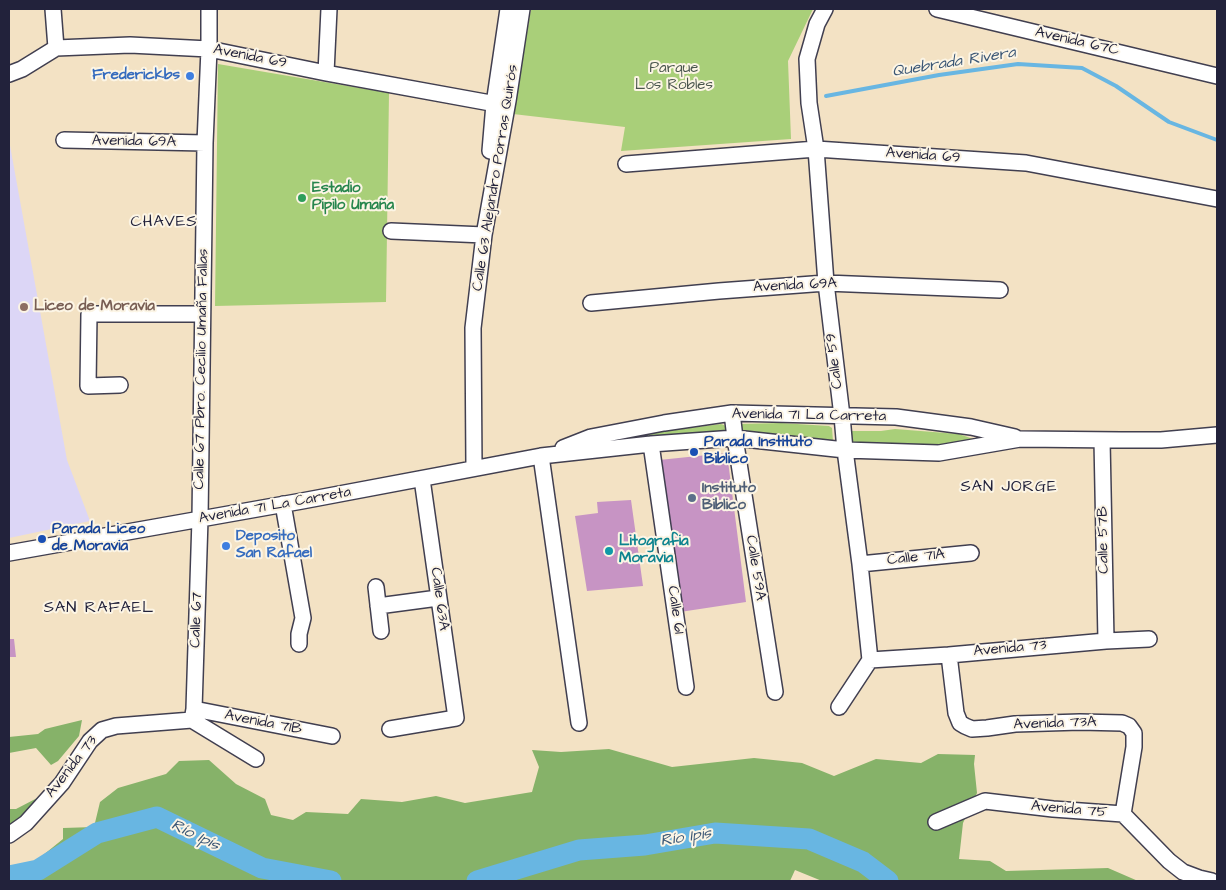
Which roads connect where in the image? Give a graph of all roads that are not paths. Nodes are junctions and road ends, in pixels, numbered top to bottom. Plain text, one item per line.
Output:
1 (53, 9) edge
2 (209, 9) edge
3 (329, 9) edge
4 (508, 9) edge
5 (522, 9) edge
6 (825, 9) edge
7 (937, 9) edge
8 (56, 48) junction
9 (209, 49) junction
10 (326, 73) junction
11 (9, 74) edge
12 (1217, 76) edge
13 (500, 105) junction
14 (64, 140) dead end
15 (205, 143) junction
16 (816, 149) junction
17 (626, 164) dead end
18 (1217, 199) edge
19 (391, 231) dead end
20 (484, 235) junction
21 (826, 283) junction
22 (1000, 290) dead end
23 (592, 303) dead end
24 (202, 314) junction
25 (120, 385) dead end
26 (732, 413) junction
27 (842, 416) junction
28 (1217, 435) edge
29 (735, 438) junction
30 (1020, 438) junction
31 (1102, 440) junction
32 (651, 444) junction
33 (845, 450) junction
34 (541, 456) junction
35 (474, 468) junction
36 (422, 479) junction
37 (283, 504) junction
38 (200, 519) junction
39 (9, 553) edge
40 (971, 553) dead end
41 (860, 564) junction
42 (376, 587) dead end
43 (438, 598) junction
44 (378, 606) junction
45 (381, 631) dead end
46 (1149, 639) dead end
47 (1106, 641) junction
48 (299, 644) dead end
49 (949, 655) junction
50 (870, 660) junction
51 (686, 687) dead end
52 (775, 692) dead end
53 (839, 707) dead end
54 (193, 714) junction
55 (579, 723) dead end
56 (390, 729) dead end
57 (332, 736) dead end
58 (256, 759) dead end
59 (1123, 814) junction
60 (936, 822) dead end
61 (9, 835) edge
62 (1212, 881) edge

1 - 8 street
2 - 9 street, Calle 67 Pbro. Cecilio Umaña Fallas
3 - 10 street
4 - 13 street, Calle 63 Alejandro Porras Quirós
5 - 13 street, Calle 63 Alejandro Porras Quirós
6 - 16 street, Calle 59
7 - 12 street, Avenida 67C
8 - 9 street, Avenida 69
8 - 11 street, Avenida 69
9 - 10 street, Avenida 69
9 - 15 street, Calle 67 Pbro. Cecilio Umaña Fallas
10 - 13 street, Avenida 69
13 - 20 street, Calle 63 Alejandro Porras Quirós
14 - 15 street, Avenida 69A
15 - 24 street, Calle 67 Pbro. Cecilio Umaña Fallas
16 - 17 street, Avenida 69
16 - 18 street, Avenida 69
16 - 21 street, Calle 59
19 - 20 street
20 - 35 street, Calle 63 Alejandro Porras Quirós
21 - 22 street, Avenida 69A
21 - 23 street, Avenida 69A
21 - 27 street, Calle 59
24 - 25 street
24 - 38 street, Calle 67 Pbro. Cecilio Umaña Fallas
26 - 27 street, Avenida 71 La Carreta
26 - 29 street, Calle 59A
26 - 34 street, Avenida 71 La Carreta
27 - 30 street, Avenida 71 La Carreta
27 - 33 street, Calle 59
28 - 31 street, Avenida 71 La Carreta
29 - 32 street, Avenida 71 La Carreta
29 - 33 street, Avenida 71 La Carreta
29 - 52 street, Calle 59A
30 - 31 street, Avenida 71 La Carreta
30 - 33 street, Avenida 71 La Carreta
31 - 47 street, Calle 57B
32 - 34 street, Avenida 71 La Carreta
32 - 51 street, Calle 61
33 - 41 street, Calle 59
34 - 35 street, Avenida 71 La Carreta
34 - 55 street
35 - 36 street, Avenida 71 La Carreta
36 - 37 street, Avenida 71 La Carreta
36 - 43 street, Calle 63A
37 - 38 street, Avenida 71 La Carreta
37 - 48 street
38 - 39 street, Avenida 71 La Carreta
38 - 54 street, Calle 67
40 - 41 street, Calle 71A
41 - 50 street, Calle 59
42 - 44 street
43 - 44 street
43 - 56 street, Calle 63A
44 - 45 street
46 - 47 street, Avenida 73
47 - 49 street, Avenida 73
49 - 50 street, Avenida 73
49 - 59 street, Avenida 73A
50 - 53 street
54 - 57 street, Avenida 71B
54 - 58 street
54 - 61 street, Avenida 73
59 - 60 street, Avenida 75
59 - 62 street, Avenida 75

